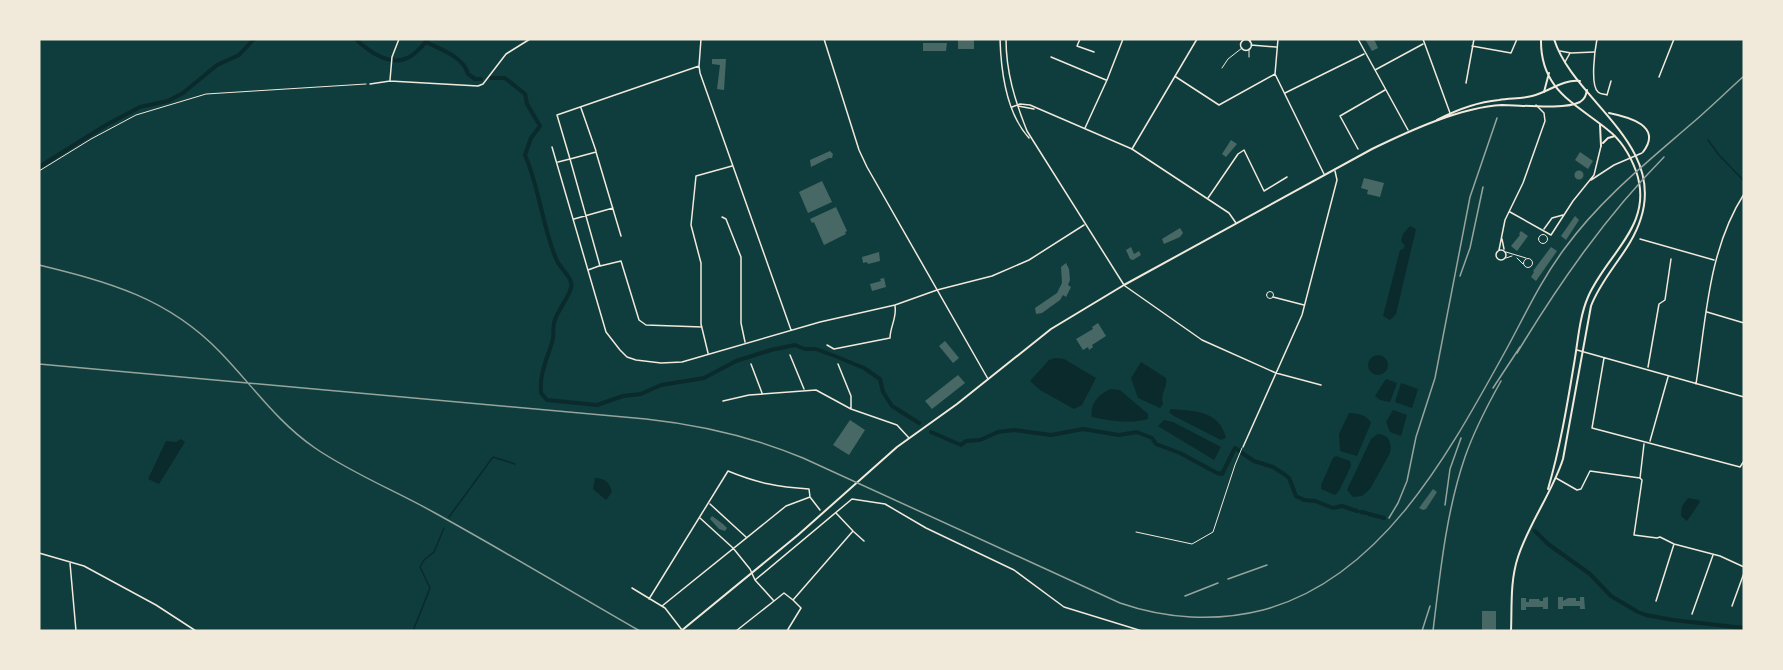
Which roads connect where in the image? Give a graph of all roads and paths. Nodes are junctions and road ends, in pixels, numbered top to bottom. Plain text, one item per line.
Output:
1 (399, 39) edge
2 (530, 39) edge
3 (701, 39) edge
4 (824, 39) edge
5 (1000, 39) edge
6 (1006, 39) edge
7 (1080, 39) edge
8 (1123, 39) edge
9 (1197, 39) edge
10 (1278, 39) edge
11 (1358, 39) edge
12 (1423, 39) edge
13 (1474, 39) edge
14 (1517, 39) edge
15 (1541, 39) edge
16 (1554, 39) edge
17 (1598, 39) edge
18 (1674, 39) edge
19 (1250, 40) edge
20 (1424, 44) junction
21 (1251, 45) junction
22 (1472, 46) junction
23 (1277, 47) junction
24 (1242, 48) junction
25 (1249, 49) junction
26 (1559, 51) junction
27 (1094, 52) dead end
28 (1595, 52) junction
29 (1366, 53) junction
30 (1571, 53) junction
31 (1051, 57) dead end
32 (1249, 57) dead end
33 (1565, 62) junction
34 (699, 66) junction
35 (1222, 68) dead end
36 (1375, 69) junction
37 (1549, 73) junction
38 (1275, 74) junction
39 (1175, 77) junction
40 (1659, 77) dead end
41 (1107, 80) junction
42 (390, 81) junction
43 (1580, 81) junction
44 (1611, 81) dead end
45 (1466, 83) dead end
46 (370, 84) joint
47 (1556, 86) junction
48 (1386, 90) junction
49 (1587, 90) junction
50 (1544, 92) junction
51 (1285, 94) junction
52 (1571, 104) junction
53 (1536, 105) junction
54 (1017, 106) junction
55 (1012, 107) junction
56 (581, 108) junction
57 (1450, 112) junction
58 (1608, 113) junction
59 (1452, 117) junction
60 (1432, 122) junction
61 (1600, 124) junction
62 (1085, 129) junction
63 (1409, 131) junction
64 (1615, 136) junction
65 (1032, 141) junction
66 (1602, 146) junction
67 (552, 147) dead end
68 (1132, 149) junction
69 (1358, 149) dead end
70 (596, 152) junction
71 (1643, 152) joint
72 (570, 159) junction
73 (557, 163) junction
74 (733, 166) junction
75 (1334, 170) junction
76 (39, 171) edge
77 (1325, 175) junction
78 (1287, 177) dead end
79 (1591, 180) junction
80 (1744, 194) edge
81 (1208, 199) junction
82 (613, 208) junction
83 (1509, 211) junction
84 (1564, 215) junction
85 (586, 216) junction
86 (722, 217) dead end
87 (573, 219) junction
88 (1085, 224) junction
89 (1236, 224) junction
90 (1543, 231) junction
91 (621, 236) dead end
92 (1502, 238) junction
93 (1640, 239) dead end
94 (1499, 250) junction
95 (1505, 251) junction
96 (1515, 256) junction
97 (1506, 258) junction
98 (1528, 259) junction
99 (1671, 259) dead end
100 (1715, 260) junction
101 (1523, 265) junction
102 (600, 266) junction
103 (588, 270) junction
104 (1124, 285) junction
105 (937, 290) junction
106 (1273, 297) dead end
107 (895, 305) junction
108 (1304, 305) junction
109 (1707, 312) junction
110 (1744, 322) edge
111 (702, 327) junction
112 (791, 330) junction
113 (745, 343) junction
114 (827, 345) dead end
115 (1576, 350) junction
116 (1582, 351) junction
117 (708, 354) junction
118 (790, 355) dead end
119 (1604, 358) junction
120 (751, 364) dead end
121 (838, 364) dead end
122 (1648, 369) junction
123 (1276, 373) junction
124 (1669, 376) junction
125 (988, 379) junction
126 (1696, 384) junction
127 (1320, 385) dead end
128 (805, 389) junction
129 (763, 393) junction
130 (1744, 397) edge
131 (723, 401) dead end
132 (851, 408) junction
133 (909, 439) junction
134 (1650, 442) junction
135 (1644, 443) junction
136 (1244, 447) joint
137 (1744, 461) edge
138 (1556, 478) junction
139 (1640, 478) junction
140 (1547, 495) junction
141 (810, 497) junction
142 (709, 503) junction
143 (820, 510) dead end
144 (836, 513) junction
145 (699, 518) junction
146 (853, 531) junction
147 (1136, 532) dead end
148 (747, 538) junction
149 (864, 541) dead end
150 (1674, 544) junction
151 (733, 548) junction
152 (39, 553) edge
153 (1713, 554) junction
154 (69, 563) junction
155 (1744, 567) edge
156 (752, 573) junction
157 (1744, 573) edge
158 (755, 580) junction
159 (632, 588) dead end
160 (649, 599) junction
161 (793, 600) junction
162 (774, 601) junction
163 (1656, 601) dead end
164 (662, 606) junction
165 (1732, 606) dead end
166 (1692, 615) dead end
167 (76, 631) edge
168 (196, 631) edge
169 (681, 631) edge
170 (736, 631) edge
171 (786, 631) edge
172 (1142, 631) edge
173 (1511, 631) edge

1 - 42 street
2 - 42 street
3 - 34 street
4 - 105 street
5 - 55 street
6 - 54 street
7 - 27 street
8 - 41 street
9 - 39 street
10 - 23 street
11 - 29 street
12 - 20 street
13 - 22 street
14 - 22 street
15 - 37 main road
16 - 26 main road
17 - 28 street
18 - 40 street
19 - 21 street
19 - 24 street
20 - 36 street
20 - 57 street
21 - 23 street
21 - 25 street
22 - 45 street
23 - 38 street
24 - 25 street
24 - 35 lane
25 - 32 lane
26 - 30 street
26 - 33 main road
28 - 30 street
28 - 44 street
29 - 36 street
29 - 51 street
30 - 33 street
31 - 41 street
33 - 43 main road
34 - 56 street
34 - 74 street
36 - 48 street
37 - 47 main road
37 - 50 main road
38 - 39 street
38 - 51 street
39 - 68 street
41 - 62 street
42 - 46 street
43 - 47 main road
43 - 49 main road
46 - 76 path
47 - 50 main road
47 - 52 main road
48 - 63 street
48 - 69 street
49 - 52 main road
49 - 58 main road
50 - 57 main road
51 - 77 street
52 - 53 main road
52 - 61 main road
53 - 59 main road
53 - 83 street
54 - 55 street
54 - 62 street
54 - 65 street
55 - 65 street
56 - 70 street
56 - 72 street
57 - 59 street
57 - 60 main road
58 - 71 main road
58 - 116 main road
59 - 60 main road
60 - 63 main road
61 - 64 main road
61 - 66 main road
62 - 68 street
63 - 75 main road
64 - 66 main road
64 - 115 main road
65 - 88 street
66 - 79 street
67 - 73 street
68 - 81 street
70 - 72 street
70 - 82 street
71 - 79 street
72 - 73 street
72 - 85 street
73 - 87 street
74 - 111 street
74 - 112 street
75 - 77 main road
75 - 108 street
77 - 89 main road
78 - 81 street
79 - 84 street
80 - 100 street
81 - 89 street
82 - 85 street
82 - 91 street
83 - 90 street
83 - 92 street
84 - 90 street
84 - 90 street
85 - 87 street
85 - 102 street
86 - 113 street
87 - 103 street
88 - 104 street
88 - 105 street
89 - 104 main road
92 - 94 street
92 - 95 street
93 - 100 street
94 - 95 street
94 - 97 street
95 - 96 lane
95 - 97 street
96 - 97 lane
96 - 98 lane
96 - 101 lane
98 - 101 lane
98 - 101 lane
99 - 122 street
100 - 109 street
102 - 103 street
102 - 111 street
103 - 117 street
104 - 123 street
104 - 125 main road
105 - 107 street
105 - 125 street
106 - 108 street
107 - 112 street
107 - 114 street
108 - 123 street
109 - 110 street
109 - 126 street
111 - 117 street
112 - 113 street
113 - 117 street
115 - 116 street
115 - 140 main road
116 - 119 street
116 - 138 main road
118 - 128 street
119 - 122 street
119 - 135 street
120 - 129 street
121 - 132 street
122 - 124 street
123 - 127 street
123 - 136 street
124 - 126 street
124 - 134 street
125 - 133 main road
126 - 130 street
128 - 129 street
128 - 132 street
129 - 131 street
132 - 133 street
133 - 156 main road
134 - 135 street
134 - 137 street
135 - 139 street
136 - 147 lane
138 - 139 street
138 - 140 main road
139 - 150 street
140 - 173 main road
141 - 142 street
141 - 143 street
141 - 148 street
142 - 145 street
142 - 148 street
144 - 146 street
144 - 158 street
144 - 172 street
145 - 151 street
145 - 160 street
146 - 149 street
146 - 161 street
148 - 151 street
150 - 153 street
150 - 163 street
151 - 156 street
151 - 164 street
152 - 154 street
153 - 155 street
153 - 166 street
154 - 167 street
154 - 168 street
156 - 158 street
156 - 169 main road
157 - 165 street
158 - 162 street
159 - 160 street
160 - 164 street
161 - 162 street
161 - 171 street
162 - 170 street
164 - 169 street

